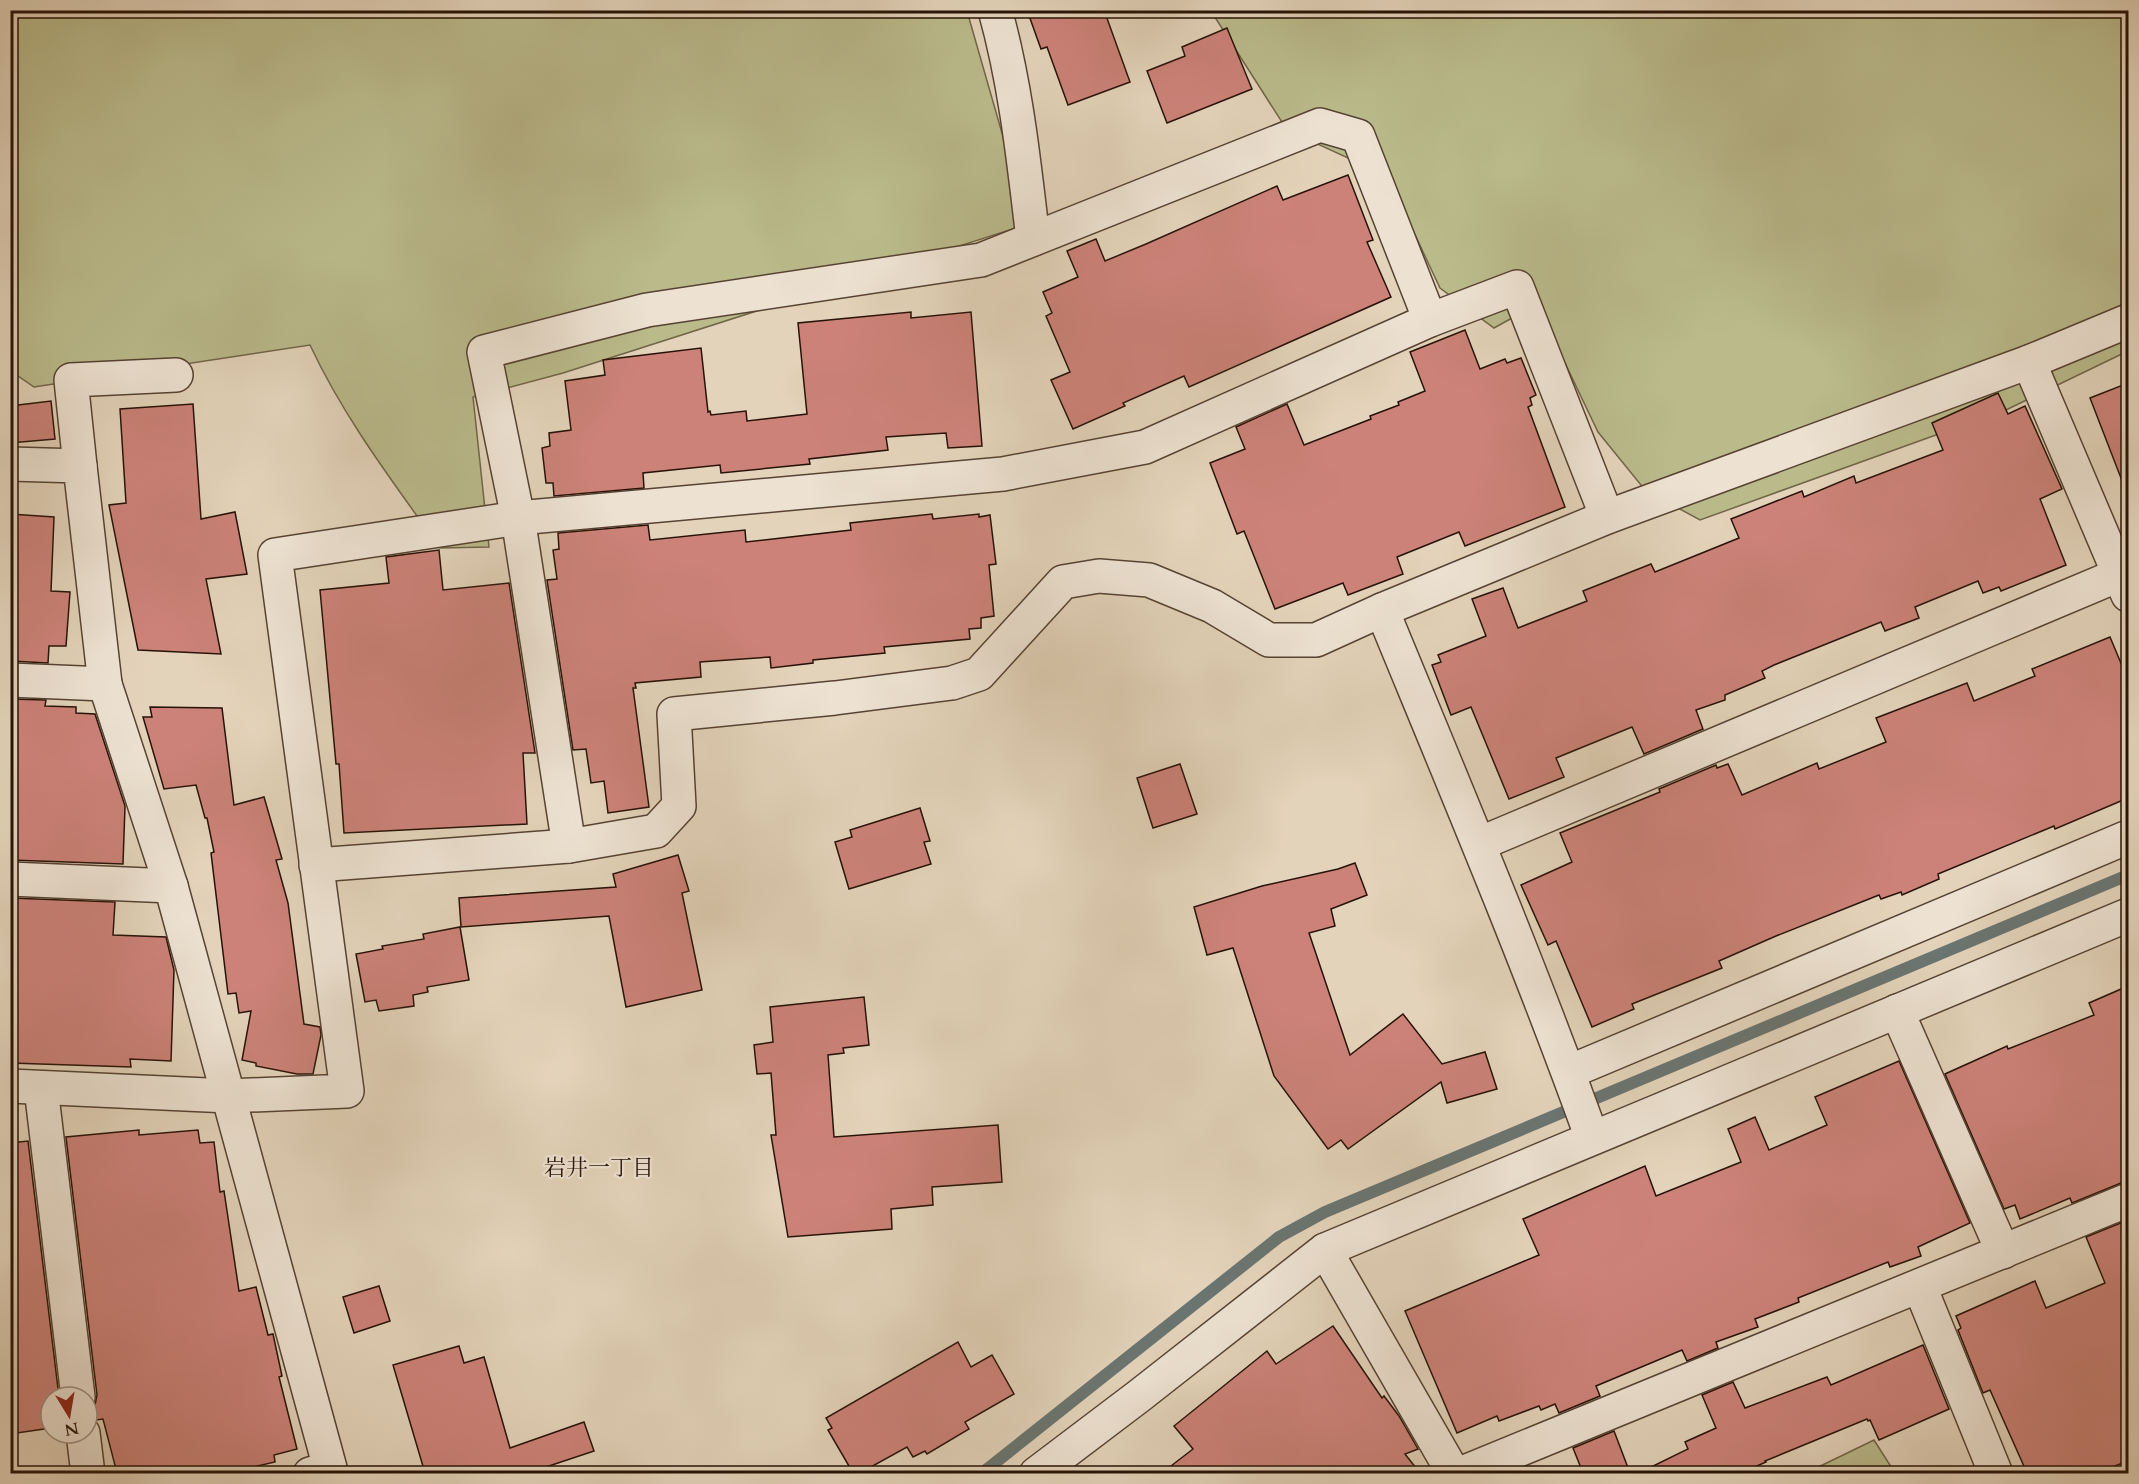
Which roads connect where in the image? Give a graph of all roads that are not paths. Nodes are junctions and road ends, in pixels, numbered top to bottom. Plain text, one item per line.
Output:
1 (995, 10) edge
2 (1034, 239) junction
3 (1430, 320) junction
4 (2128, 321) edge
5 (2029, 362) junction
6 (176, 375) dead end
7 (10, 464) edge
8 (80, 466) junction
9 (1606, 517) junction
10 (518, 518) junction
11 (2126, 580) edge
12 (1382, 610) junction
13 (10, 680) edge
14 (105, 684) junction
15 (2128, 837) edge
16 (1479, 844) junction
17 (569, 846) junction
18 (316, 865) junction
19 (10, 879) edge
20 (171, 886) junction
21 (2128, 915) edge
22 (1898, 1011) junction
23 (26, 1087) edge
24 (229, 1096) junction
25 (1580, 1105) junction
26 (2128, 1200) edge
27 (1325, 1250) junction
28 (2002, 1252) junction
29 (1920, 1287) junction
30 (76, 1385) edge
31 (84, 1445) edge
32 (88, 1473) edge
33 (310, 1473) edge
34 (1036, 1473) edge
35 (1454, 1473) edge
36 (1460, 1473) edge
37 (1996, 1473) edge

1 - 2 street
2 - 3 street
2 - 10 street
3 - 9 street
3 - 10 street
4 - 5 street
5 - 9 street
5 - 11 street
6 - 8 street
7 - 8 street
8 - 14 street
9 - 12 street
10 - 17 street
10 - 18 street
11 - 16 street
12 - 16 street
12 - 17 street
13 - 14 street
14 - 20 street
15 - 25 street
16 - 25 street
17 - 18 street
18 - 24 street
19 - 20 street
20 - 24 street
21 - 22 street
22 - 25 street
22 - 28 street
23 - 24 street
23 - 30 street
24 - 33 street
25 - 27 street
26 - 28 street
27 - 34 street
27 - 35 street
28 - 29 street
29 - 36 street
29 - 37 street
31 - 32 street

